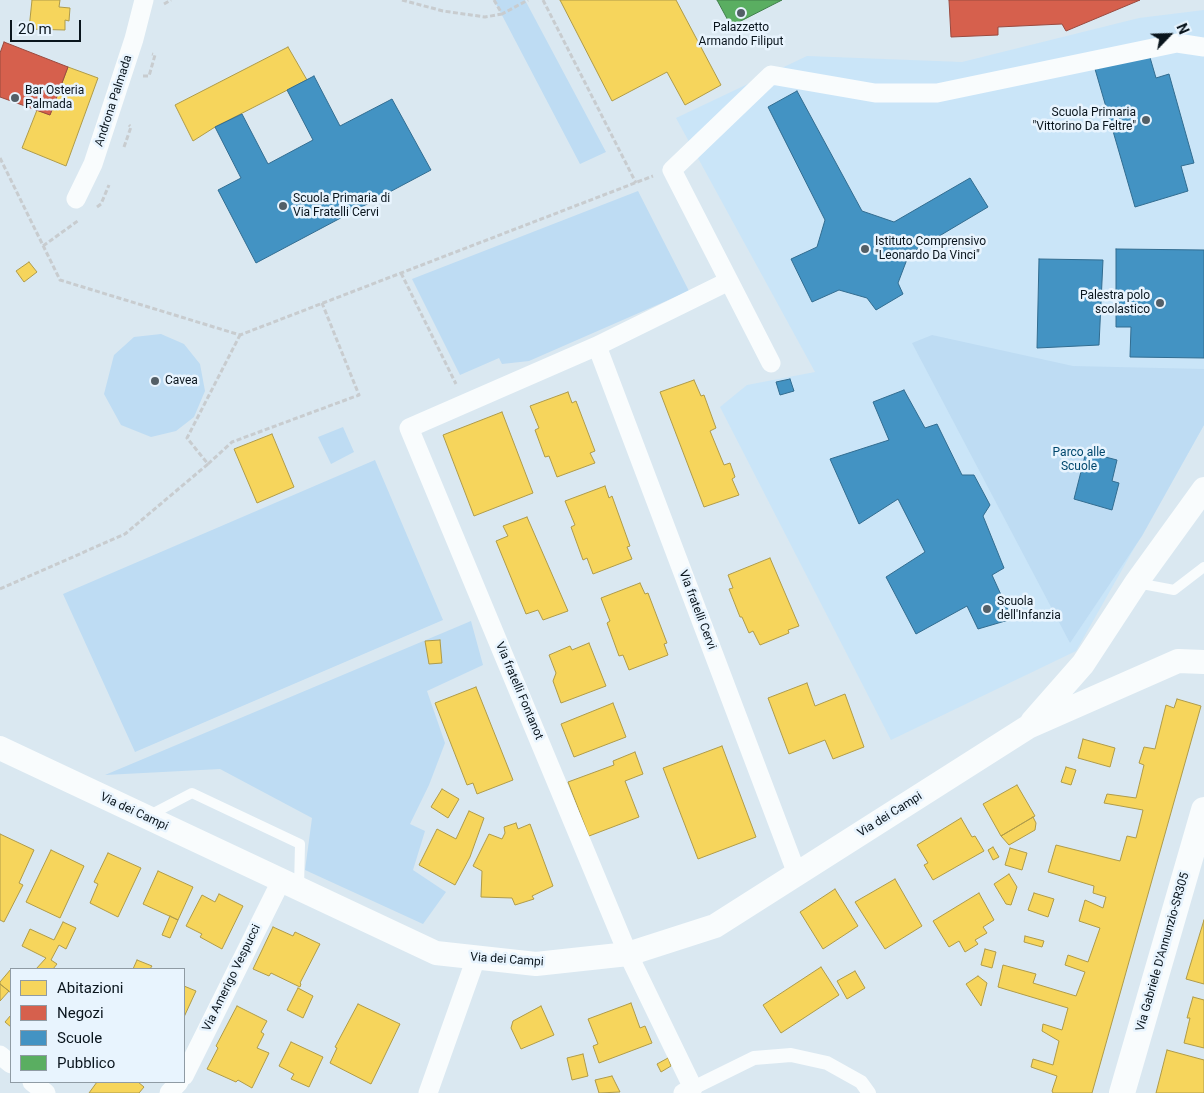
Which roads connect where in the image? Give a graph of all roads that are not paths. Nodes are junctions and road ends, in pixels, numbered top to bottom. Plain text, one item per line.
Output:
1 (144, 0) edge
2 (1204, 47) edge
3 (76, 199) dead end
4 (729, 281) junction
5 (597, 346) junction
6 (771, 363) dead end
7 (1204, 489) edge
8 (1204, 567) edge
9 (1136, 583) junction
10 (1204, 662) edge
11 (1028, 727) junction
12 (0, 748) edge
13 (1204, 810) edge
14 (146, 817) junction
15 (797, 874) junction
16 (290, 885) junction
17 (628, 954) junction
18 (476, 958) junction
19 (0, 1055) edge
20 (10, 1063) edge
21 (185, 1074) edge
22 (33, 1083) edge
23 (178, 1083) edge
24 (688, 1091) edge
25 (46, 1093) edge
26 (169, 1093) edge
27 (428, 1093) edge
28 (869, 1093) edge
29 (1122, 1093) edge

1 - 3 street, Androna Palmada
2 - 4 street
4 - 5 street
4 - 6 street
5 - 15 street, Via fratelli Cervi
5 - 17 street, Via fratelli Fontanot
7 - 9 street, Via dei Campi
8 - 9 lane
9 - 11 street, Via dei Campi
10 - 11 street, Via dei Campi
11 - 15 street, Via dei Campi
12 - 14 street, Via dei Campi
13 - 29 main road, Via Gabriele D'Annunzio-SR305
14 - 16 street, Via dei Campi
14 - 16 lane
15 - 17 street, Via dei Campi
16 - 18 street, Via dei Campi
16 - 21 street, Via Amerigo Vespucci
17 - 18 street, Via dei Campi
17 - 24 street, Via fratelli Fontanot
18 - 27 street
19 - 20 street
22 - 25 street
23 - 26 street
24 - 28 street

